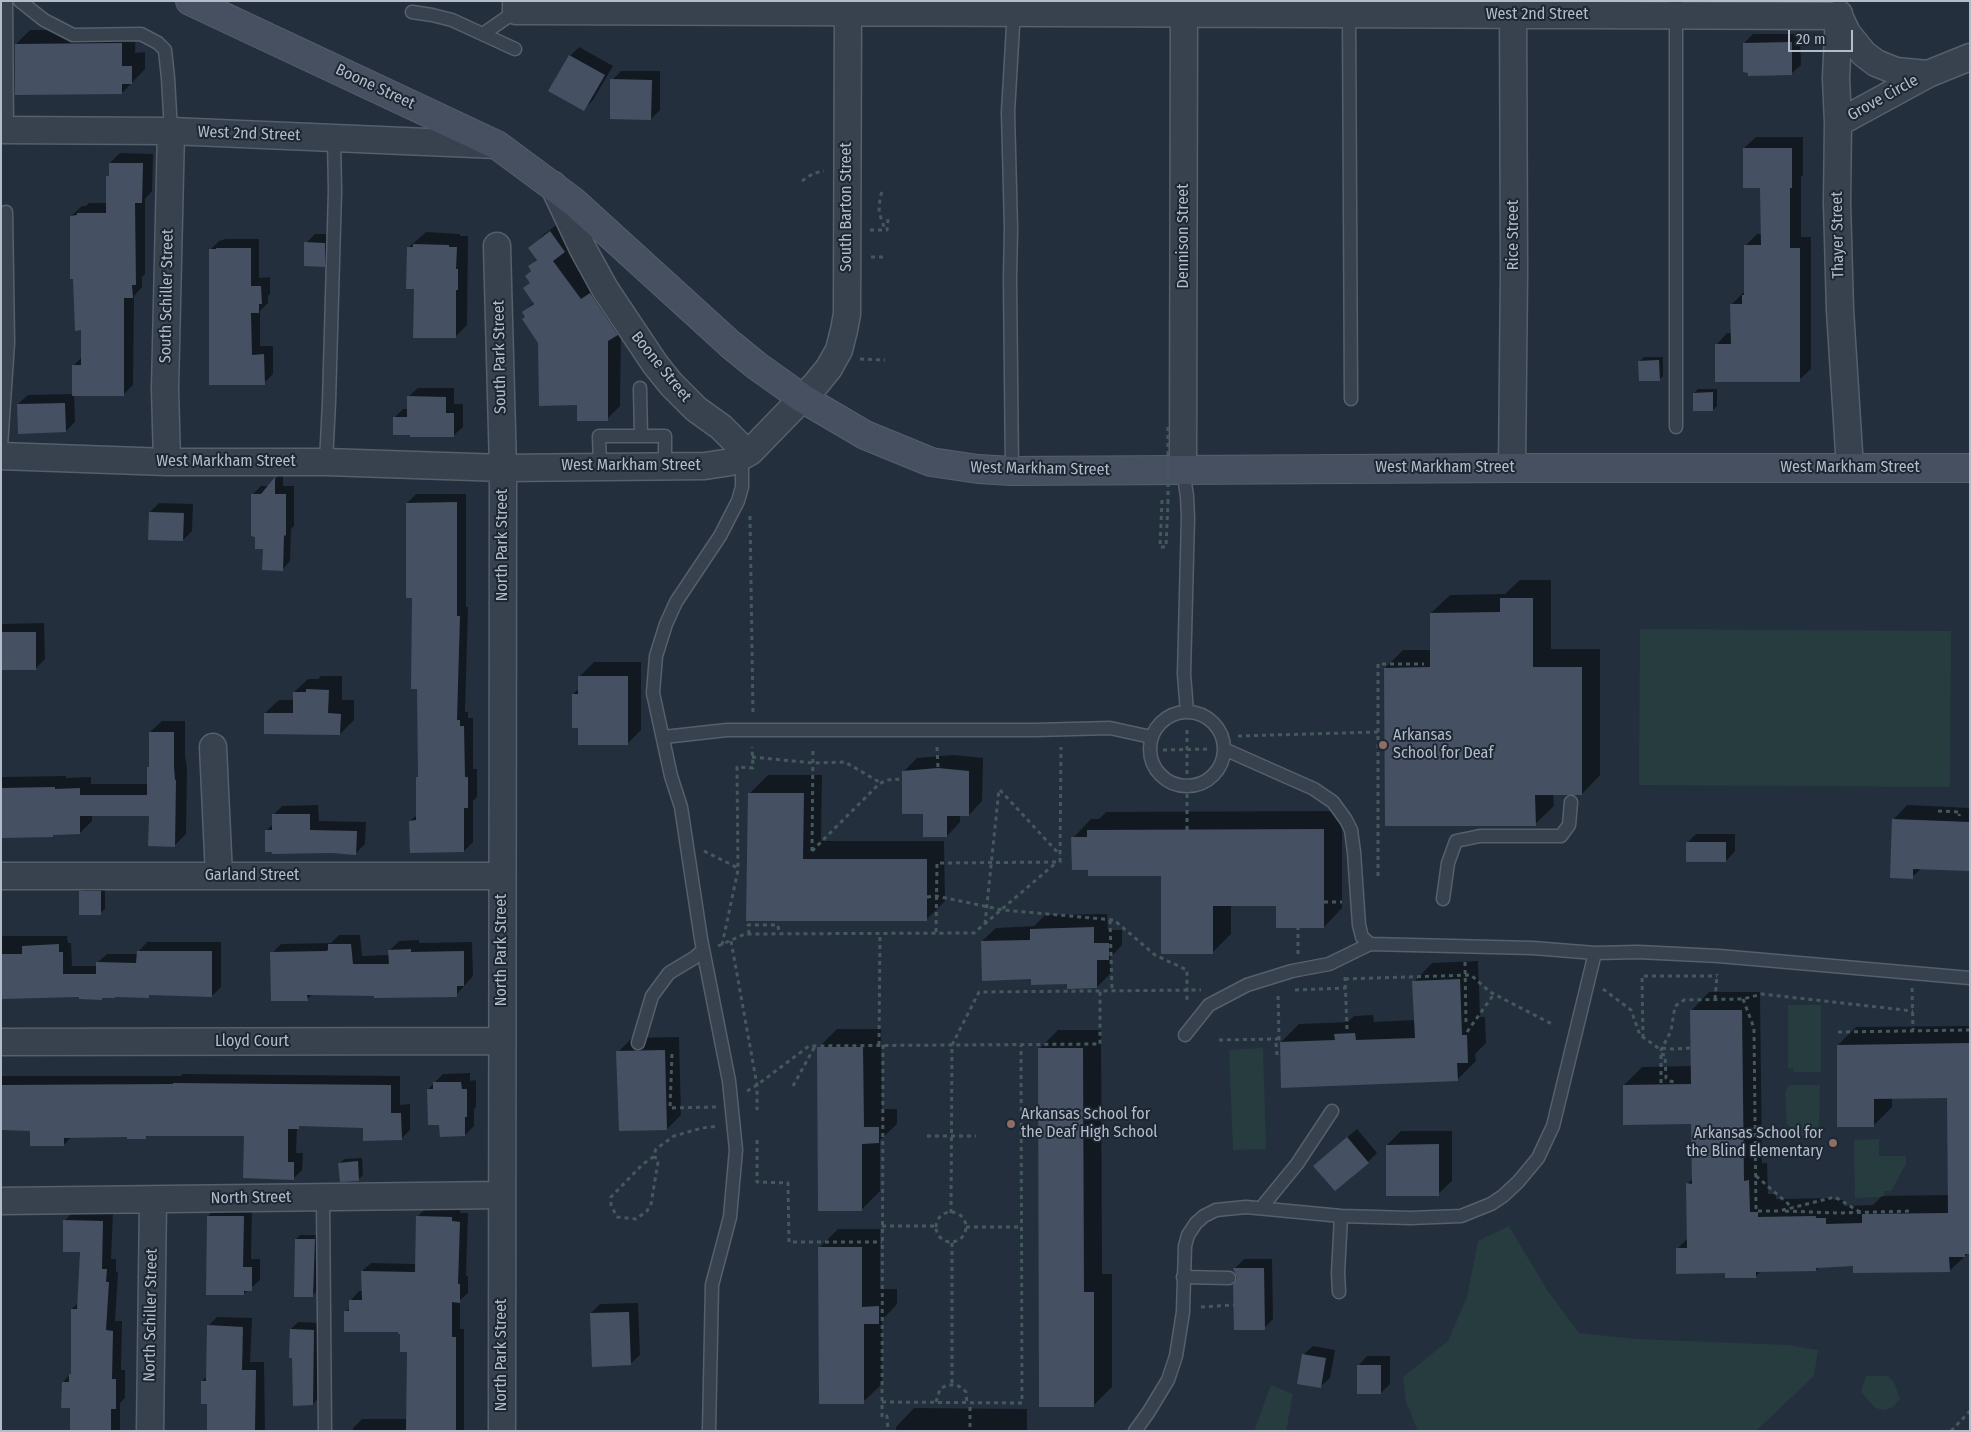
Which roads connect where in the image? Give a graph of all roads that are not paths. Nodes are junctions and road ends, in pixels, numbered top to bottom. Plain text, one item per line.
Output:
1 (6, 1) edge
2 (20, 1) edge
3 (190, 1) edge
4 (516, 6) edge
5 (678, 6) edge
6 (848, 7) edge
7 (1014, 7) edge
8 (1184, 8) edge
9 (1349, 8) edge
10 (1513, 8) edge
11 (1676, 9) edge
12 (1839, 9) edge
13 (412, 12) dead end
14 (483, 34) junction
15 (515, 49) dead end
16 (1970, 57) edge
17 (1928, 74) junction
18 (4, 77) edge
19 (1838, 123) junction
20 (4, 130) edge
21 (170, 131) junction
22 (334, 138) junction
23 (497, 145) junction
24 (553, 185) junction
25 (6, 212) dead end
26 (497, 246) dead end
27 (640, 388) dead end
28 (802, 398) junction
29 (1351, 400) dead end
30 (1676, 427) dead end
31 (641, 436) junction
32 (1, 446) edge
33 (1, 456) edge
34 (742, 456) junction
35 (166, 462) junction
36 (326, 462) junction
37 (600, 466) junction
38 (665, 466) junction
39 (503, 468) junction
40 (1512, 468) junction
41 (1850, 468) junction
42 (1970, 468) edge
43 (1183, 470) junction
44 (1012, 471) junction
45 (1187, 712) junction
46 (664, 737) junction
47 (1151, 737) junction
48 (1223, 743) junction
49 (213, 747) dead end
50 (1571, 802) dead end
51 (1, 876) edge
52 (219, 876) junction
53 (502, 876) junction
54 (1443, 899) dead end
55 (1370, 944) junction
56 (709, 949) junction
57 (1595, 952) junction
58 (1970, 978) edge
59 (1185, 1035) dead end
60 (502, 1041) junction
61 (1, 1042) edge
62 (638, 1043) dead end
63 (1332, 1111) dead end
64 (502, 1195) junction
65 (323, 1198) junction
66 (153, 1200) junction
67 (1, 1201) edge
68 (1261, 1208) junction
69 (1341, 1216) junction
70 (1183, 1277) junction
71 (1230, 1278) dead end
72 (1338, 1292) dead end
73 (150, 1431) edge
74 (325, 1431) edge
75 (502, 1431) edge
76 (519, 1431) edge
77 (709, 1431) edge
78 (1135, 1431) edge

1 - 18 lane
2 - 21 lane
3 - 23 main road, Boone Street
4 - 5 street, West 2nd Street
4 - 14 lane
5 - 6 street, West 2nd Street
6 - 7 street, West 2nd Street
6 - 28 street, South Barton Street
7 - 8 street, West 2nd Street
7 - 44 lane
8 - 9 street, West 2nd Street
8 - 43 street, Dennison Street
9 - 10 street, West 2nd Street
9 - 29 lane
10 - 11 street, West 2nd Street
10 - 40 street, Rice Street
11 - 12 street, West 2nd Street
11 - 30 lane
12 - 17 street, Grove Circle
12 - 19 street, Thayer Street
13 - 14 lane
14 - 15 lane
16 - 17 street, Grove Circle
17 - 19 street, Grove Circle
18 - 20 lane
19 - 41 street, Thayer Street
20 - 21 street, West 2nd Street
21 - 22 street, West 2nd Street
21 - 35 street, South Schiller Street
22 - 23 street, West 2nd Street
22 - 36 lane
23 - 24 main road, Boone Street
24 - 28 main road, Boone Street
24 - 34 street, Boone Street
25 - 32 lane
26 - 39 street, South Park Street
27 - 31 lane
28 - 34 street, West Markham Street
28 - 44 main road, West Markham Street
31 - 37 lane
31 - 38 lane
33 - 35 street, West Markham Street
34 - 38 street, West Markham Street
34 - 46 lane
35 - 36 street, West Markham Street
36 - 39 street, West Markham Street
37 - 38 street, West Markham Street
37 - 39 street, West Markham Street
39 - 53 street, North Park Street
40 - 41 main road, West Markham Street
40 - 43 main road, West Markham Street
41 - 42 main road, West Markham Street
43 - 44 main road, West Markham Street
43 - 45 lane
45 - 47 lane
45 - 48 lane
46 - 47 lane
46 - 56 lane
47 - 48 lane
48 - 55 lane
49 - 52 street
50 - 54 lane
51 - 52 street, Garland Street
52 - 53 street, Garland Street
53 - 60 street, North Park Street
55 - 57 lane
55 - 59 lane
56 - 62 lane
56 - 77 lane
57 - 58 lane
57 - 69 lane
60 - 61 street, Lloyd Court
60 - 64 street, North Park Street
63 - 68 lane
64 - 65 street, North Street
64 - 75 street, North Park Street
65 - 66 street, North Street
65 - 74 lane
66 - 67 street, North Street
66 - 73 street, North Schiller Street
68 - 69 lane
68 - 70 lane
69 - 72 lane
70 - 71 lane
70 - 78 lane
75 - 76 lane

